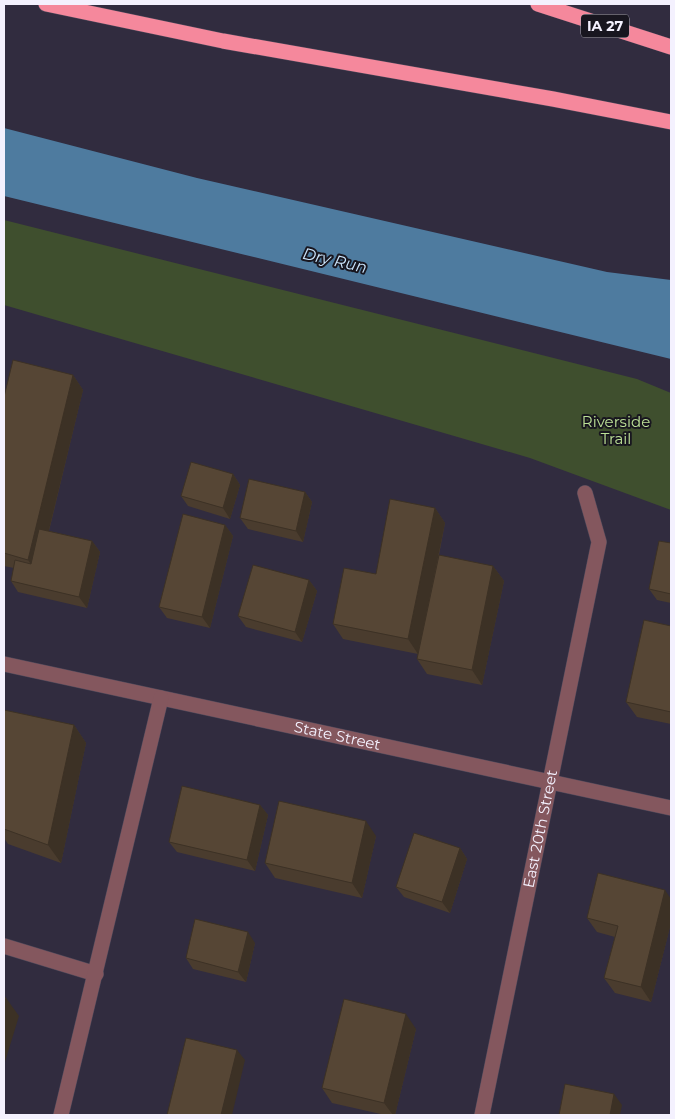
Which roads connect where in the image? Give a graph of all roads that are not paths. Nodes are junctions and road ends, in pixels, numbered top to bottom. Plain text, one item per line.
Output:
1 (46, 4) edge
2 (538, 4) edge
3 (671, 48) edge
4 (671, 122) edge
5 (585, 493) dead end
6 (4, 664) edge
7 (161, 698) junction
8 (550, 781) junction
9 (671, 808) edge
10 (4, 946) edge
11 (96, 974) junction
12 (61, 1115) edge
13 (482, 1115) edge

1 - 4 highway
2 - 3 highway, IA 27
5 - 8 street, East 20th Street
6 - 7 street, State Street
7 - 8 street, State Street
7 - 11 street
8 - 9 street, State Street
8 - 13 street, East 20th Street
10 - 11 street
11 - 12 street

